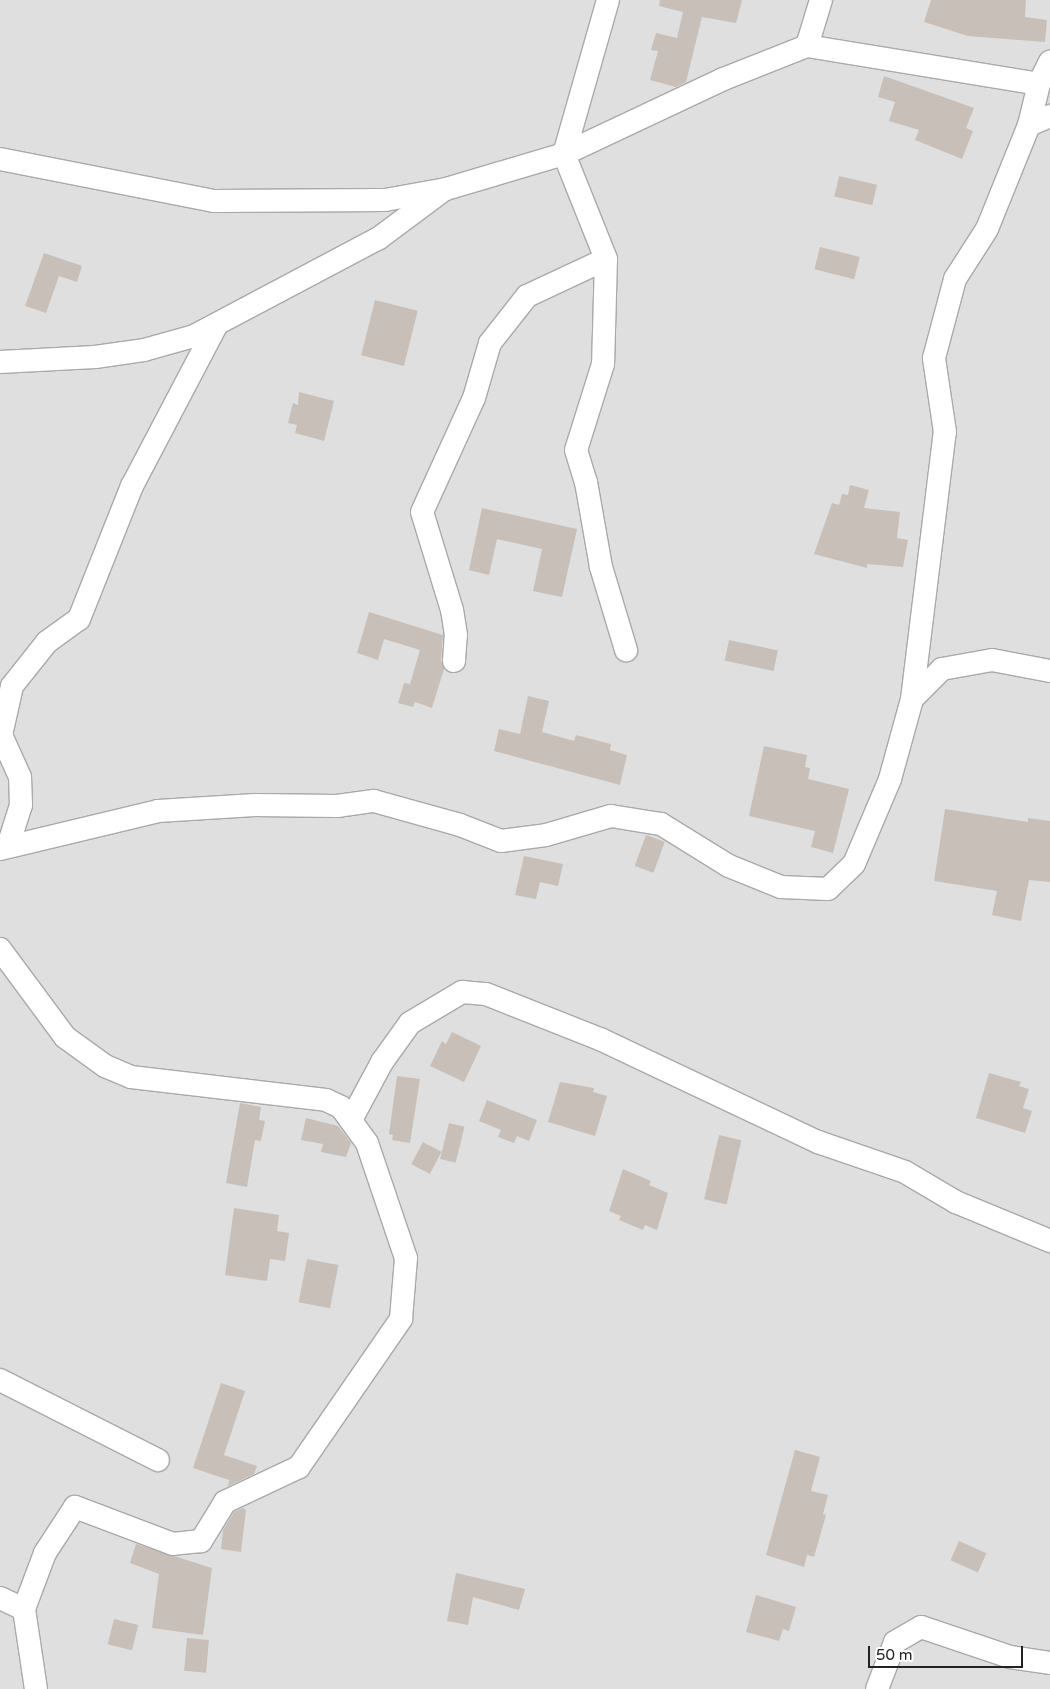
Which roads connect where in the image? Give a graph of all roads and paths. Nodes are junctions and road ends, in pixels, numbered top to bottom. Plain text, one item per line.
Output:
1 (608, 0) edge
2 (821, 0) edge
3 (807, 46) junction
4 (1050, 61) edge
5 (1039, 84) junction
6 (1050, 116) edge
7 (1029, 125) junction
8 (564, 154) junction
9 (0, 159) edge
10 (446, 189) junction
11 (606, 260) junction
12 (216, 326) junction
13 (0, 362) edge
14 (626, 650) dead end
15 (454, 661) dead end
16 (1050, 671) edge
17 (912, 699) junction
18 (1, 734) edge
19 (4, 847) edge
20 (0, 950) edge
21 (352, 1118) junction
22 (1050, 1241) edge
23 (0, 1380) edge
24 (158, 1460) dead end
25 (0, 1598) edge
26 (24, 1609) junction
27 (1050, 1663) edge
28 (36, 1689) edge
29 (877, 1689) edge

1 - 8 street
2 - 3 street
3 - 5 street
3 - 8 street
4 - 5 street
5 - 7 street
6 - 7 street
7 - 17 street
8 - 10 street
8 - 11 street
9 - 10 street
10 - 12 street
11 - 14 street
11 - 15 street
12 - 13 street
12 - 18 street
16 - 17 street
17 - 19 street
18 - 19 street
20 - 21 street
21 - 22 street
21 - 26 street
23 - 24 street
25 - 26 street
26 - 28 street
27 - 29 street

